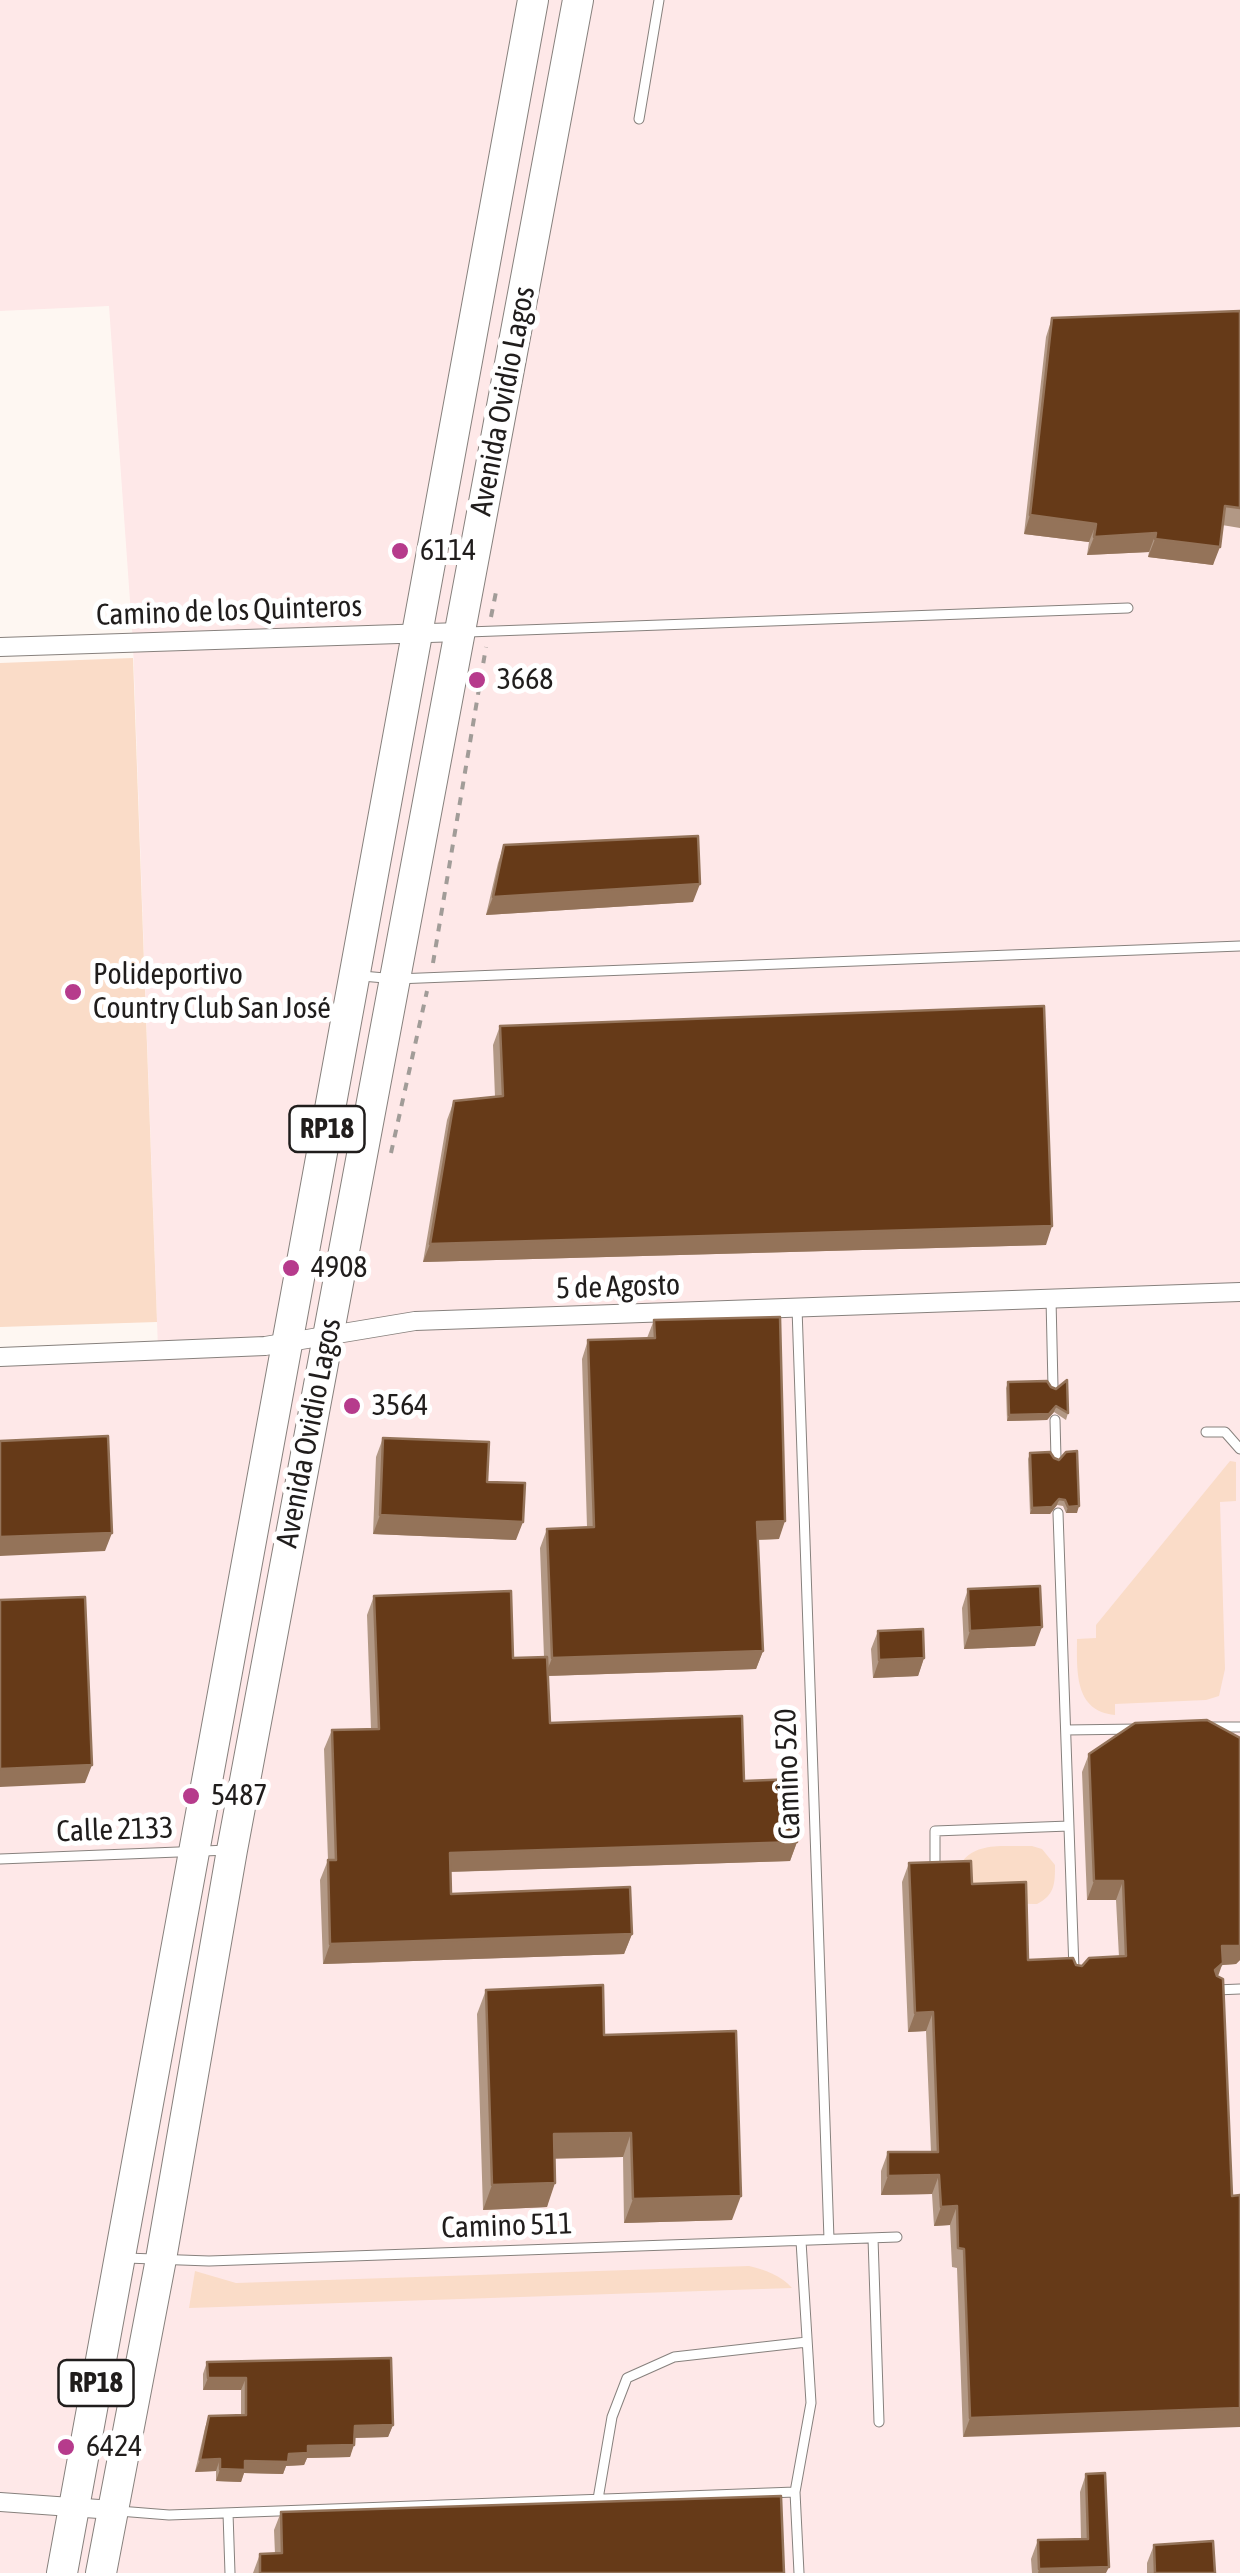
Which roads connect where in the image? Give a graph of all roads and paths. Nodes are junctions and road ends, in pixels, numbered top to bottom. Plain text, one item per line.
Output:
1 (533, 0) edge
2 (578, 0) edge
3 (658, 0) edge
4 (639, 119) dead end
5 (1128, 608) dead end
6 (418, 631) junction
7 (460, 632) junction
8 (0, 648) edge
9 (1240, 946) edge
10 (354, 976) junction
11 (396, 978) junction
12 (1240, 1292) edge
13 (1051, 1299) junction
14 (797, 1308) junction
15 (328, 1334) junction
16 (288, 1344) junction
17 (0, 1357) edge
18 (1054, 1387) edge
19 (1055, 1420) dead end
20 (1206, 1432) dead end
21 (1240, 1449) edge
22 (1056, 1458) edge
23 (1058, 1513) dead end
24 (1240, 1726) edge
25 (1201, 1727) edge
26 (1143, 1728) edge
27 (1066, 1730) junction
28 (1069, 1826) junction
29 (232, 1850) junction
30 (194, 1852) junction
31 (0, 1859) edge
32 (936, 1873) edge
33 (1074, 1977) edge
34 (1240, 1989) edge
35 (1216, 1990) edge
36 (898, 2237) dead end
37 (873, 2238) junction
38 (801, 2240) junction
39 (829, 2240) junction
40 (118, 2258) junction
41 (162, 2259) junction
42 (807, 2342) junction
43 (879, 2422) dead end
44 (795, 2492) junction
45 (598, 2499) junction
46 (0, 2502) edge
47 (74, 2507) junction
48 (113, 2510) junction
49 (228, 2513) junction
50 (62, 2573) edge
51 (101, 2573) edge
52 (230, 2573) edge
53 (799, 2573) edge

1 - 6 main road, Avenida Ovidio Lagos / RP18
2 - 7 main road, Avenida Ovidio Lagos / RP18
3 - 4 lane
5 - 7 lane
6 - 7 street, Camino de los Quinteros
6 - 8 street, Camino de los Quinteros
6 - 10 main road, Avenida Ovidio Lagos / RP18
7 - 11 main road, Avenida Ovidio Lagos / RP18
9 - 11 lane
10 - 11 lane
10 - 16 main road, Avenida Ovidio Lagos / RP18
11 - 15 main road, Avenida Ovidio Lagos / RP18
12 - 13 street, 5 de Agosto
13 - 14 street, 5 de Agosto
13 - 18 lane
14 - 15 street, 5 de Agosto
14 - 39 lane, Camino 520
15 - 16 street, 5 de Agosto
15 - 29 main road, Avenida Ovidio Lagos / RP18
16 - 17 street, 5 de Agosto
16 - 30 main road, Avenida Ovidio Lagos / RP18
19 - 22 lane
20 - 21 lane
23 - 27 lane
24 - 25 lane
26 - 27 lane
27 - 28 lane
28 - 32 lane
28 - 33 lane
29 - 30 lane, Calle 2133
29 - 41 main road, Avenida Ovidio Lagos / RP18
30 - 31 lane, Calle 2133
30 - 40 main road, Avenida Ovidio Lagos / RP18
34 - 35 lane
36 - 37 lane, Camino 511
37 - 39 lane, Camino 511
37 - 43 lane
38 - 39 lane, Camino 511
38 - 41 lane, Camino 511
38 - 42 lane
40 - 41 lane, Camino 511
40 - 47 main road, Avenida Ovidio Lagos / RP18
41 - 48 main road, Avenida Ovidio Lagos / RP18
42 - 44 lane
42 - 45 lane
44 - 45 lane
44 - 53 lane
45 - 49 lane
46 - 47 street
47 - 48 street
47 - 50 main road, Avenida Ovidio Lagos / RP18
48 - 49 lane
48 - 51 main road, Avenida Ovidio Lagos / RP18
49 - 52 lane

